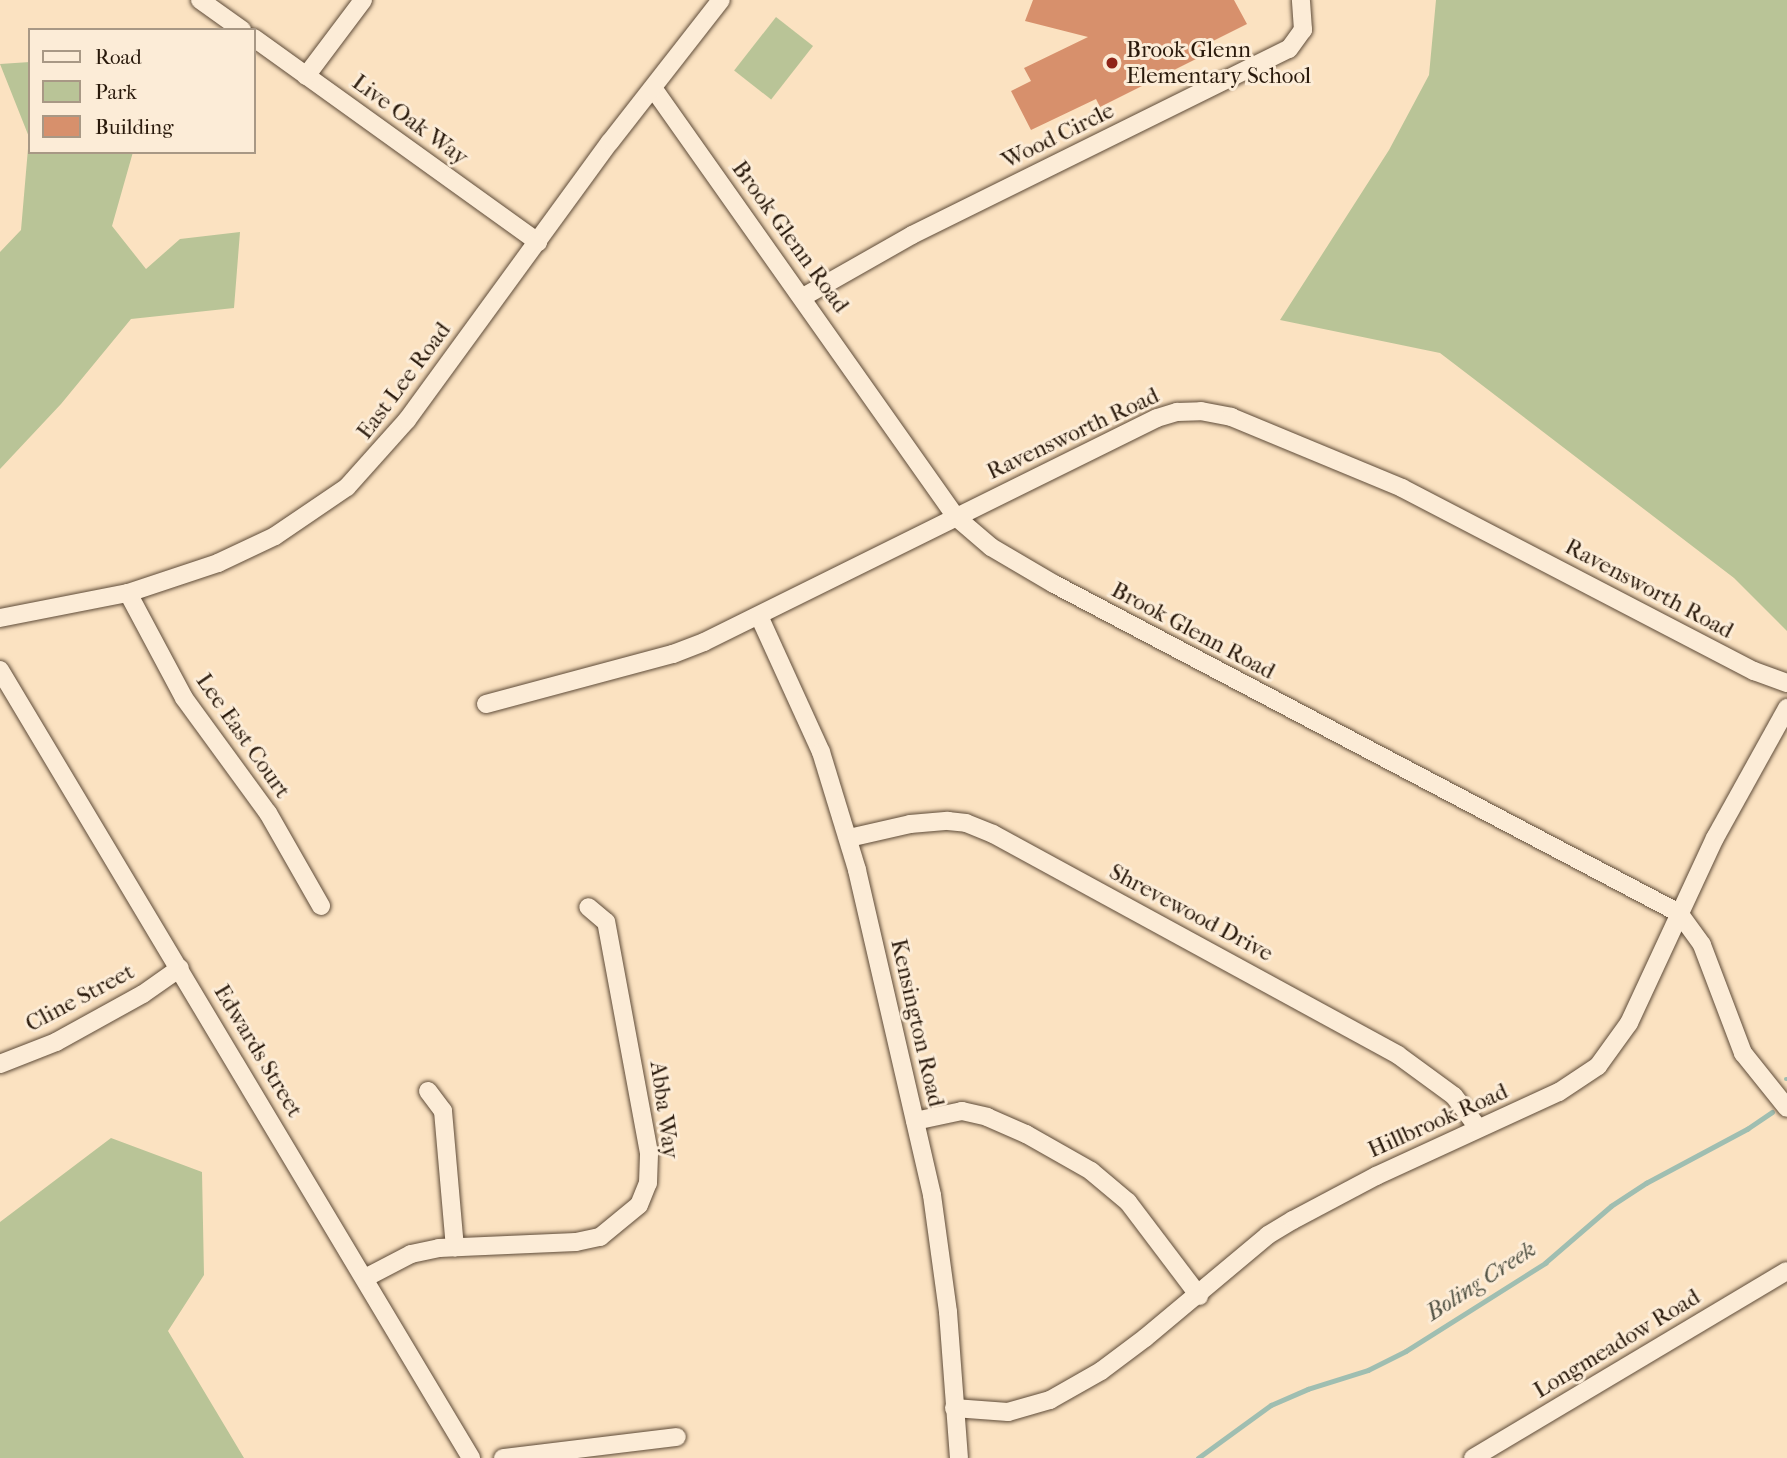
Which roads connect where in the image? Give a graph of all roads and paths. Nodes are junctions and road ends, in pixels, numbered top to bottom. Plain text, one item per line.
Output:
1 (200, 0) edge
2 (363, 0) edge
3 (720, 0) edge
4 (1301, 0) edge
5 (239, 28) edge
6 (256, 39) edge
7 (306, 76) junction
8 (653, 88) junction
9 (538, 242) junction
10 (803, 297) junction
11 (956, 517) junction
12 (128, 593) junction
13 (759, 616) junction
14 (0, 618) edge
15 (0, 670) edge
16 (1787, 683) edge
17 (486, 704) dead end
18 (1787, 708) edge
19 (849, 838) junction
20 (321, 906) dead end
21 (588, 907) dead end
22 (1679, 913) junction
23 (180, 968) junction
24 (0, 1063) edge
25 (428, 1091) dead end
26 (1787, 1108) edge
27 (915, 1121) junction
28 (1478, 1128) junction
29 (455, 1247) junction
30 (1787, 1271) edge
31 (365, 1278) junction
32 (1199, 1296) junction
33 (954, 1408) junction
34 (677, 1437) dead end
35 (471, 1458) edge
36 (503, 1458) edge
37 (959, 1458) edge
38 (1473, 1458) edge

1 - 5 street
2 - 7 street
3 - 8 street, East Lee Road
4 - 10 street, Wood Circle
6 - 7 street, Live Oak Way
7 - 9 street, Live Oak Way
8 - 9 street, East Lee Road
8 - 10 street, Brook Glenn Road
9 - 12 street, East Lee Road
10 - 11 street, Brook Glenn Road
11 - 13 street, Ravensworth Road
11 - 16 street, Ravensworth Road
11 - 22 street, Brook Glenn Road
12 - 14 street, East Lee Road
12 - 20 street, Lee East Court
13 - 17 street, Ravensworth Road
13 - 19 street, Kensington Road
15 - 23 street, Edwards Street
18 - 22 street, Hillbrook Road
19 - 27 street, Kensington Road
19 - 28 street, Shrevewood Drive
21 - 29 street, Abba Way
22 - 26 street, Brook Glenn Road
22 - 28 street, Hillbrook Road
23 - 24 street, Cline Street
23 - 31 street, Edwards Street
25 - 29 street
27 - 32 street
27 - 33 street, Kensington Road
28 - 32 street, Hillbrook Road
29 - 31 street, Abba Way
30 - 38 street, Longmeadow Road
31 - 35 street, Edwards Street
32 - 33 street, Hillbrook Road
33 - 37 street, Kensington Road
34 - 36 street

